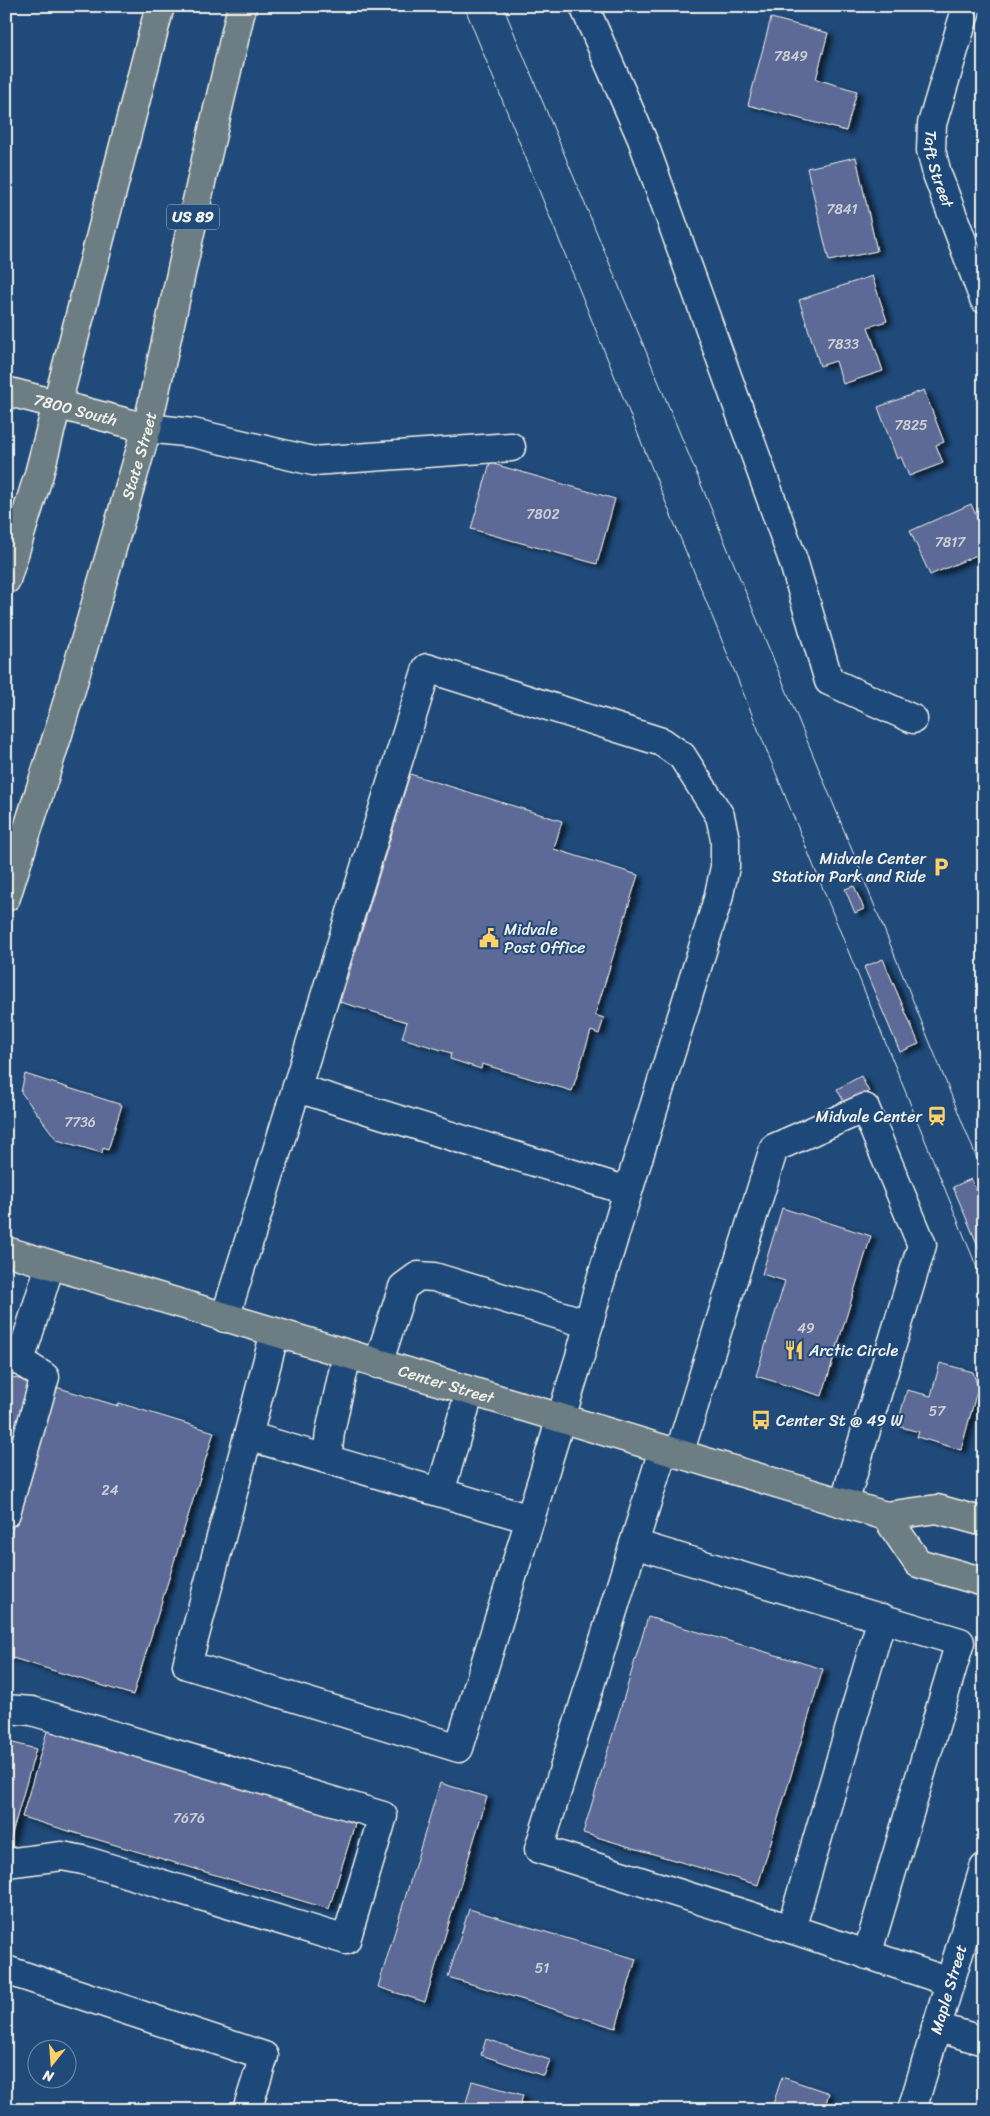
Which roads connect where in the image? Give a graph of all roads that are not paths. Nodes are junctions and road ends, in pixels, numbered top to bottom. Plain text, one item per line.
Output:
1 (160, 6) edge
2 (242, 6) edge
3 (584, 6) edge
4 (971, 21) edge
5 (984, 299) edge
6 (6, 391) edge
7 (57, 406) junction
8 (147, 428) junction
9 (511, 447) dead end
10 (12, 545) edge
11 (6, 580) edge
12 (913, 719) dead end
13 (6, 897) edge
14 (297, 1088) junction
15 (628, 1191) junction
16 (6, 1251) edge
17 (50, 1265) junction
18 (225, 1318) junction
19 (589, 1324) junction
20 (274, 1332) junction
21 (348, 1354) junction
22 (13, 1359) edge
23 (378, 1364) junction
24 (470, 1391) junction
25 (562, 1419) junction
26 (248, 1436) junction
27 (671, 1452) junction
28 (327, 1460) junction
29 (440, 1492) junction
30 (844, 1504) junction
31 (6, 1513) edge
32 (886, 1516) junction
33 (530, 1519) junction
34 (984, 1522) edge
35 (634, 1544) junction
36 (984, 1582) edge
37 (882, 1618) junction
38 (6, 1709) edge
39 (6, 1863) edge
40 (984, 1868) edge
41 (791, 1929) junction
42 (867, 1955) junction
43 (6, 1970) edge
44 (950, 1982) junction
45 (936, 2027) junction
46 (984, 2041) edge
47 (247, 2110) edge
48 (912, 2110) edge

1 - 7 main road
2 - 8 main road, State Street / US 89
3 - 12 street
4 - 5 street, Taft Street
6 - 7 main road, 7800 South
7 - 8 main road, 7800 South
7 - 10 main road
8 - 9 street
8 - 13 main road, State Street / US 89
10 - 11 main road
14 - 15 street
14 - 15 street
14 - 18 street
15 - 19 street
16 - 17 main road, Center Street
17 - 18 main road, Center Street
17 - 22 street
18 - 20 main road, Center Street
19 - 23 street
19 - 25 street
20 - 21 main road, Center Street
20 - 26 street
21 - 23 main road, Center Street
21 - 28 street
22 - 31 street
23 - 24 main road, Center Street
24 - 25 main road, Center Street
24 - 29 street
25 - 27 main road, Center Street
25 - 33 street
26 - 28 street
26 - 33 street
27 - 30 main road, Center Street
27 - 30 street
27 - 35 street
28 - 29 street
29 - 33 street
30 - 32 main road, Center Street
32 - 34 main road, Center Street
32 - 36 main road
35 - 37 street
35 - 41 street
37 - 41 street
37 - 42 street
38 - 39 street
40 - 44 street, Maple Street
41 - 42 street
42 - 44 street
43 - 47 street
44 - 45 street, Maple Street
45 - 46 street
45 - 48 street, Maple Street

